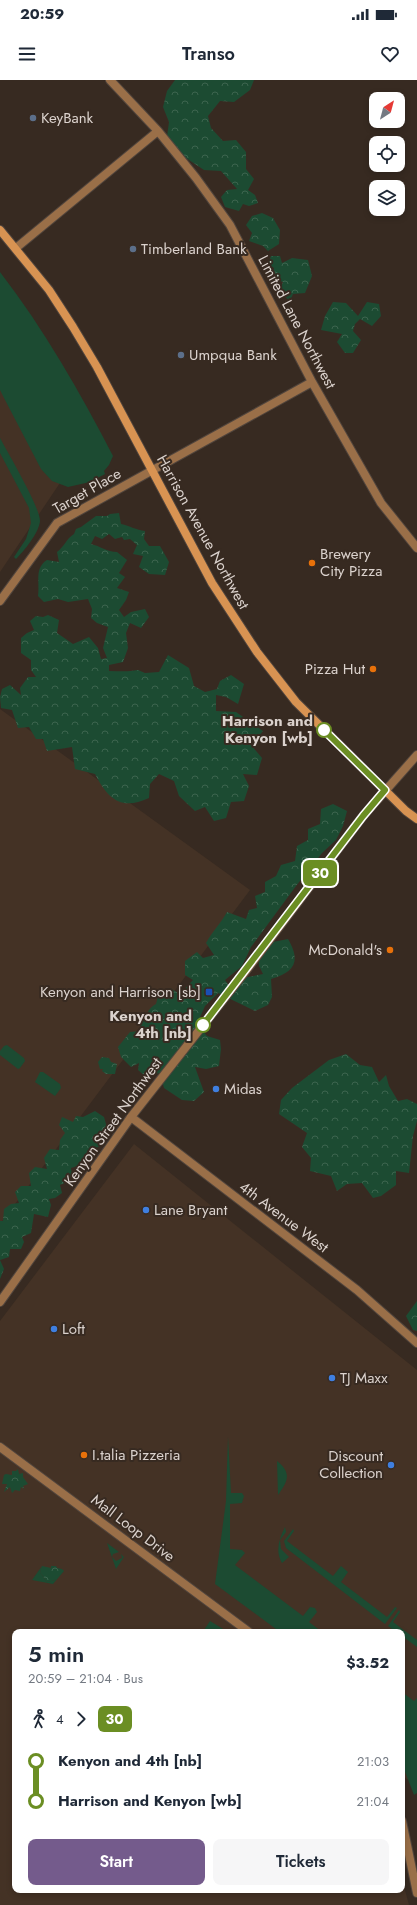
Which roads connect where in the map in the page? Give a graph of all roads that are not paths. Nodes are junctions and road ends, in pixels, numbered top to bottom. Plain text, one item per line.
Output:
1 (110, 80) edge
2 (158, 131) junction
3 (0, 230) edge
4 (16, 248) junction
5 (312, 382) junction
6 (152, 470) junction
7 (417, 548) edge
8 (0, 601) edge
9 (417, 755) edge
10 (385, 790) junction
11 (417, 819) edge
12 (131, 1117) junction
13 (0, 1302) edge
14 (417, 1343) edge
15 (0, 1447) edge
16 (245, 1629) edge
17 (405, 1835) edge
18 (417, 1893) edge

1 - 2 street, Limited Lane Northwest
2 - 4 street
2 - 5 street, Limited Lane Northwest
3 - 4 main road, Harrison Avenue Northwest
4 - 6 main road, Harrison Avenue Northwest
5 - 6 street, Target Place
5 - 7 street, Limited Lane Northwest
6 - 8 street, Target Place
6 - 10 main road, Harrison Avenue Northwest
9 - 10 street, Kenyon Street Northwest
10 - 11 main road, Harrison Avenue Northwest
10 - 12 street, Kenyon Street Northwest
12 - 13 street, Kenyon Street Northwest
12 - 14 street, 4th Avenue West
15 - 16 street, Mall Loop Drive
17 - 18 street

